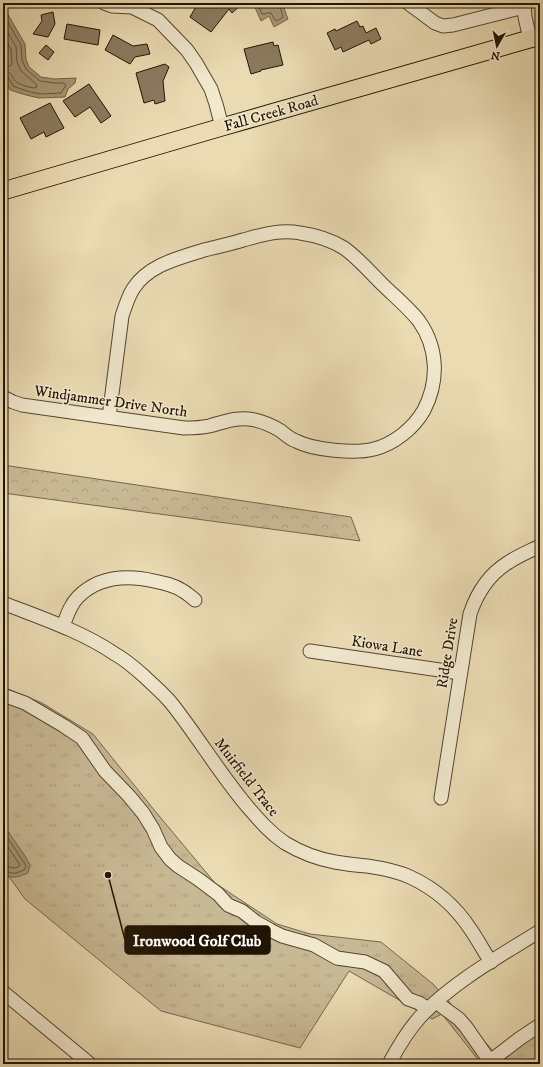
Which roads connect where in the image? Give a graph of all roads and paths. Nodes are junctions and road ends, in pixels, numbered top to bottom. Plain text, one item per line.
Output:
1 (104, 3) edge
2 (408, 3) edge
3 (524, 5) edge
4 (535, 38) edge
5 (222, 127) junction
6 (3, 191) edge
7 (3, 397) edge
8 (109, 417) junction
9 (540, 546) edge
10 (195, 600) dead end
11 (3, 604) edge
12 (62, 626) junction
13 (310, 651) dead end
14 (460, 674) junction
15 (3, 695) edge
16 (441, 798) dead end
17 (540, 931) edge
18 (491, 962) junction
19 (3, 992) edge
20 (432, 1005) junction
21 (540, 1025) edge
22 (494, 1062) edge
23 (90, 1064) edge
24 (389, 1064) edge

1 - 5 street
2 - 3 street
3 - 4 street
4 - 5 main road, Fall Creek Road
5 - 6 main road, Fall Creek Road
7 - 8 street, Windjammer Drive North
8 - 8 street, Windjammer Drive North
9 - 14 street, Ridge Drive
10 - 12 street
11 - 12 street, Muirfield Trace
12 - 18 street, Muirfield Trace
13 - 14 street, Kiowa Lane
14 - 16 street, Ridge Drive
15 - 20 street
17 - 18 street
18 - 20 street
19 - 23 street
20 - 22 street
20 - 24 street
21 - 22 street

